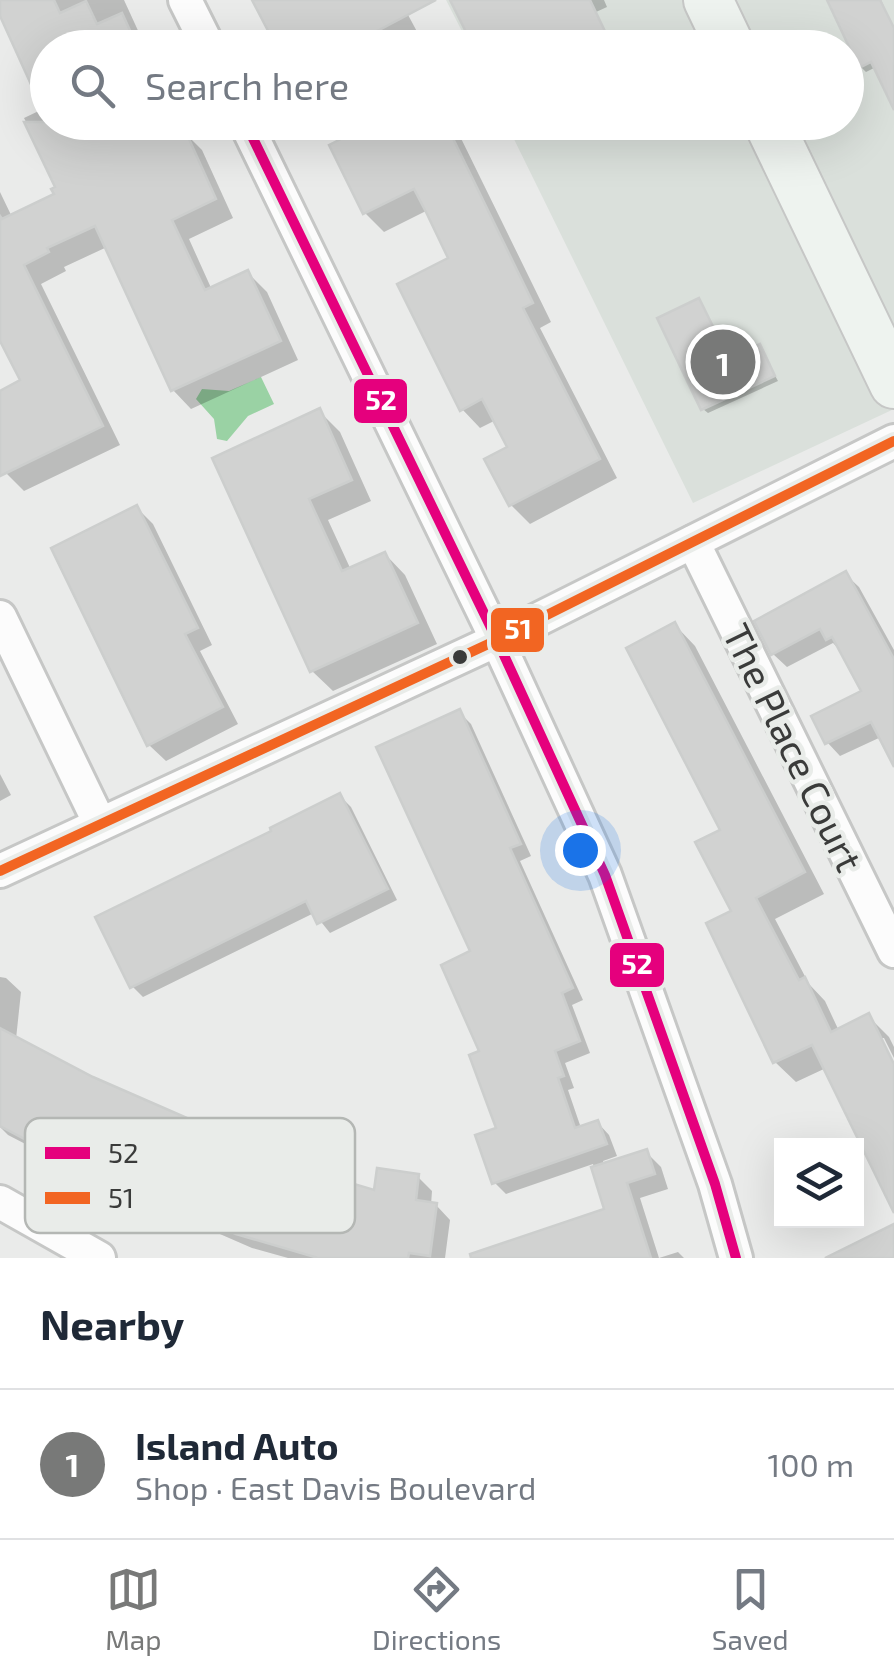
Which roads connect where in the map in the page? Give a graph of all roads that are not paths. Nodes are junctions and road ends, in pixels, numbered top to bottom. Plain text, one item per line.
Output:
1 (186, 0) edge
2 (708, 0) edge
3 (200, 30) edge
4 (723, 30) edge
5 (254, 140) edge
6 (777, 140) edge
7 (894, 384) edge
8 (894, 441) edge
9 (693, 542) junction
10 (0, 618) edge
11 (497, 640) junction
12 (100, 824) junction
13 (0, 871) edge
14 (894, 951) edge
15 (0, 1202) edge
16 (25, 1216) edge
17 (55, 1233) edge
18 (99, 1258) edge
19 (736, 1258) edge

1 - 3 street
2 - 4 street
5 - 11 street
6 - 7 street
8 - 9 street
9 - 11 street
9 - 14 street, The Place Court
10 - 12 street
11 - 12 street
11 - 19 street
12 - 13 street
15 - 16 street
17 - 18 street

